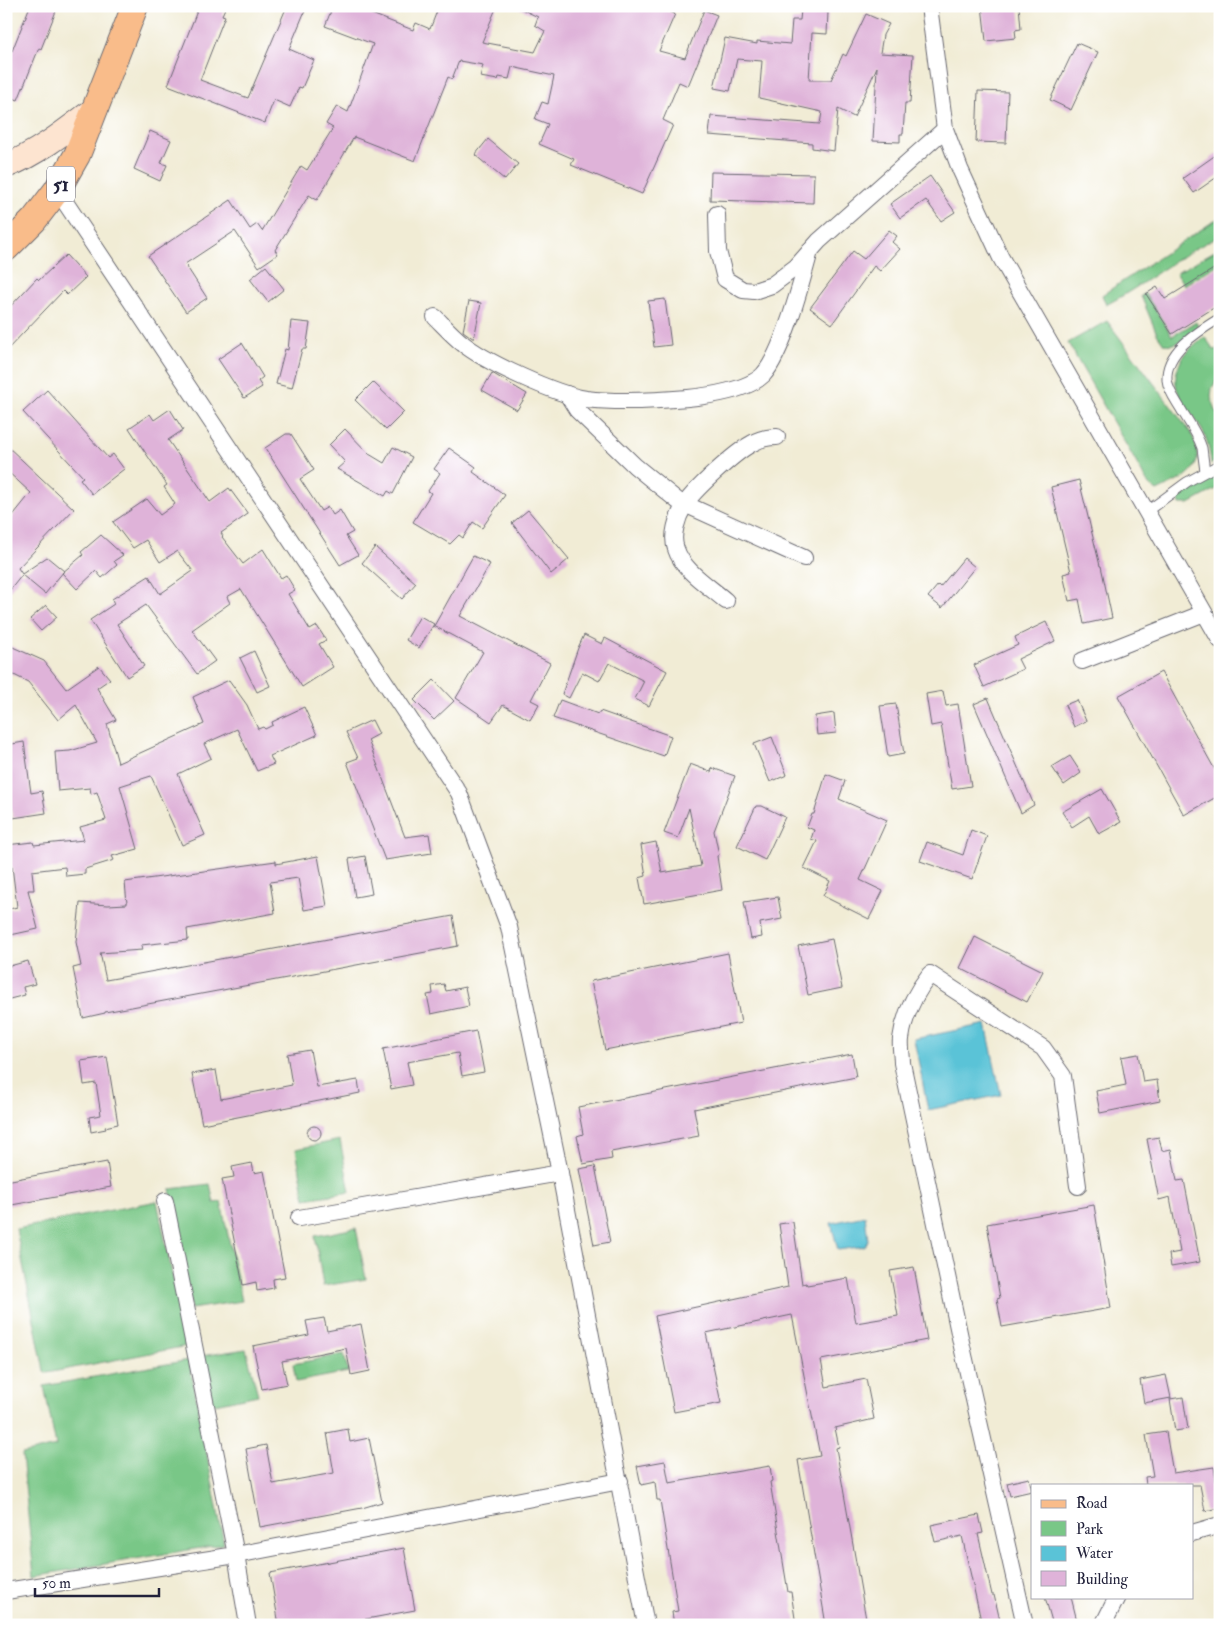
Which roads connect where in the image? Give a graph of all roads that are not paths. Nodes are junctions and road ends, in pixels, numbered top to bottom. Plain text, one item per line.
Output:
1 (136, 6) edge
2 (929, 6) edge
3 (96, 108) junction
4 (945, 129) junction
5 (6, 166) edge
6 (57, 190) junction
7 (717, 214) dead end
8 (6, 248) edge
9 (810, 251) junction
10 (434, 317) dead end
11 (1220, 318) edge
12 (566, 394) junction
13 (776, 436) dead end
14 (1220, 464) edge
15 (1205, 471) junction
16 (684, 504) junction
17 (1146, 512) junction
18 (804, 558) dead end
19 (726, 600) dead end
20 (1204, 613) junction
21 (1220, 640) edge
22 (1082, 661) dead end
23 (560, 1173) junction
24 (1078, 1186) dead end
25 (165, 1201) dead end
26 (299, 1218) dead end
27 (620, 1481) junction
28 (1220, 1526) edge
29 (1194, 1532) edge
30 (236, 1555) junction
31 (6, 1591) edge
32 (1116, 1598) edge
33 (248, 1625) edge
34 (646, 1625) edge
35 (1025, 1625) edge
36 (1103, 1625) edge

1 - 3 main road, 51
2 - 4 street
3 - 5 street
3 - 6 main road, 51
4 - 9 street
4 - 17 street
6 - 8 main road, 51
6 - 23 street
7 - 9 street
9 - 12 street
10 - 12 street
11 - 15 lane
12 - 16 street
13 - 16 street
14 - 15 lane
15 - 17 lane
16 - 18 street
16 - 19 street
17 - 20 street
20 - 21 street
20 - 22 street
23 - 26 street
23 - 27 street
24 - 35 street
25 - 30 street
27 - 30 street
27 - 34 street
28 - 29 street
30 - 31 street
30 - 33 street
32 - 36 street

